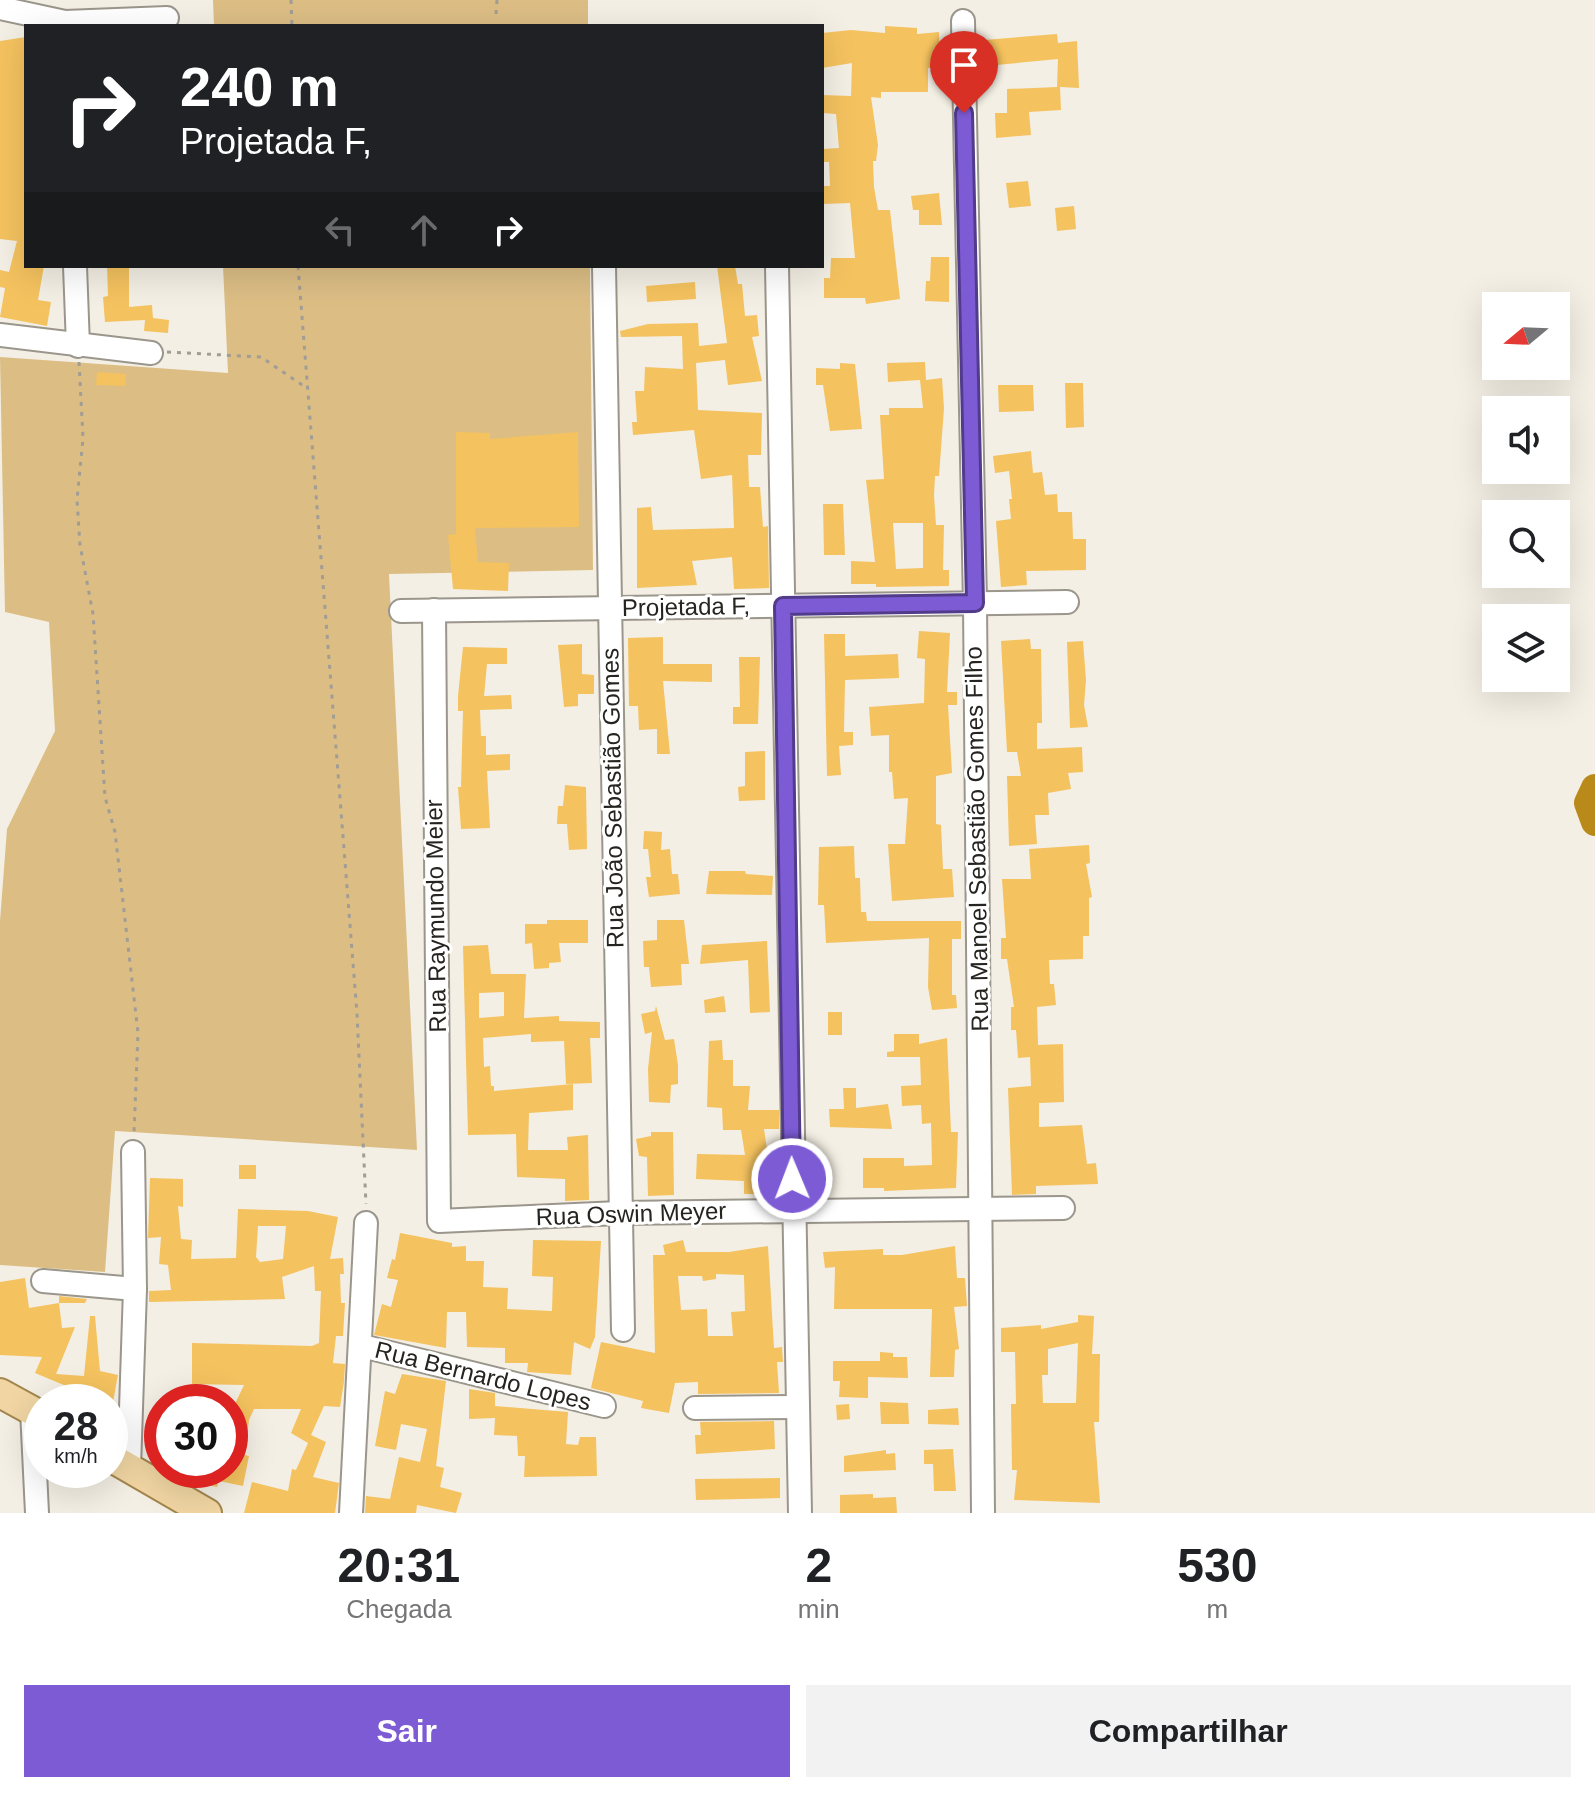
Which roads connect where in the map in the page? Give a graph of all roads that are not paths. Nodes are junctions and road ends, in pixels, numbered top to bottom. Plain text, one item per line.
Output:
1 (0, 8) edge
2 (64, 16) edge
3 (167, 18) dead end
4 (963, 21) dead end
5 (75, 268) edge
6 (604, 268) edge
7 (777, 268) edge
8 (0, 335) edge
9 (78, 346) junction
10 (151, 353) road end
11 (1067, 602) dead end
12 (975, 603) junction
13 (783, 606) junction
14 (610, 608) junction
15 (434, 610) junction
16 (401, 611) dead end
17 (133, 1152) road end
18 (982, 1208) junction
19 (1063, 1208) dead end
20 (793, 1211) junction
21 (619, 1213) junction
22 (439, 1221) joint
23 (366, 1223) road end
24 (43, 1281) dead end
25 (135, 1289) junction
26 (623, 1330) dead end
27 (362, 1346) junction
28 (127, 1384) edge
29 (0, 1393) edge
30 (24, 1406) edge
31 (604, 1406) dead end
32 (796, 1407) junction
33 (695, 1408) dead end
34 (128, 1467) edge
35 (37, 1488) edge
36 (37, 1513) edge
37 (207, 1513) edge
38 (351, 1513) edge
39 (800, 1513) edge
40 (983, 1513) edge

1 - 2 street
2 - 3 street
4 - 12 street, Rua Manoel Sebastião Gomes Filho
5 - 9 street
6 - 14 street, Rua João Sebastião Gomes
7 - 13 street
8 - 9 street
9 - 10 street
11 - 12 street, Projetada F,
12 - 13 street, Projetada F,
12 - 18 street, Rua Manoel Sebastião Gomes Filho
13 - 14 street, Projetada F,
13 - 20 street
14 - 15 street, Projetada F,
14 - 21 street, Rua João Sebastião Gomes
15 - 16 street, Projetada F,
15 - 22 street, Rua Raymundo Meier
17 - 25 street
18 - 19 street, Rua Oswin Meyer
18 - 20 street, Rua Oswin Meyer
18 - 40 street, Rua Manoel Sebastião Gomes Filho
20 - 21 street, Rua Oswin Meyer
20 - 32 street
21 - 22 street, Rua Oswin Meyer
21 - 26 street, Rua João Sebastião Gomes
23 - 27 street
24 - 25 street
25 - 28 street
27 - 31 street, Rua Bernardo Lopes
27 - 38 street
29 - 30 main road
32 - 33 street
32 - 39 street
34 - 37 main road
35 - 36 street

